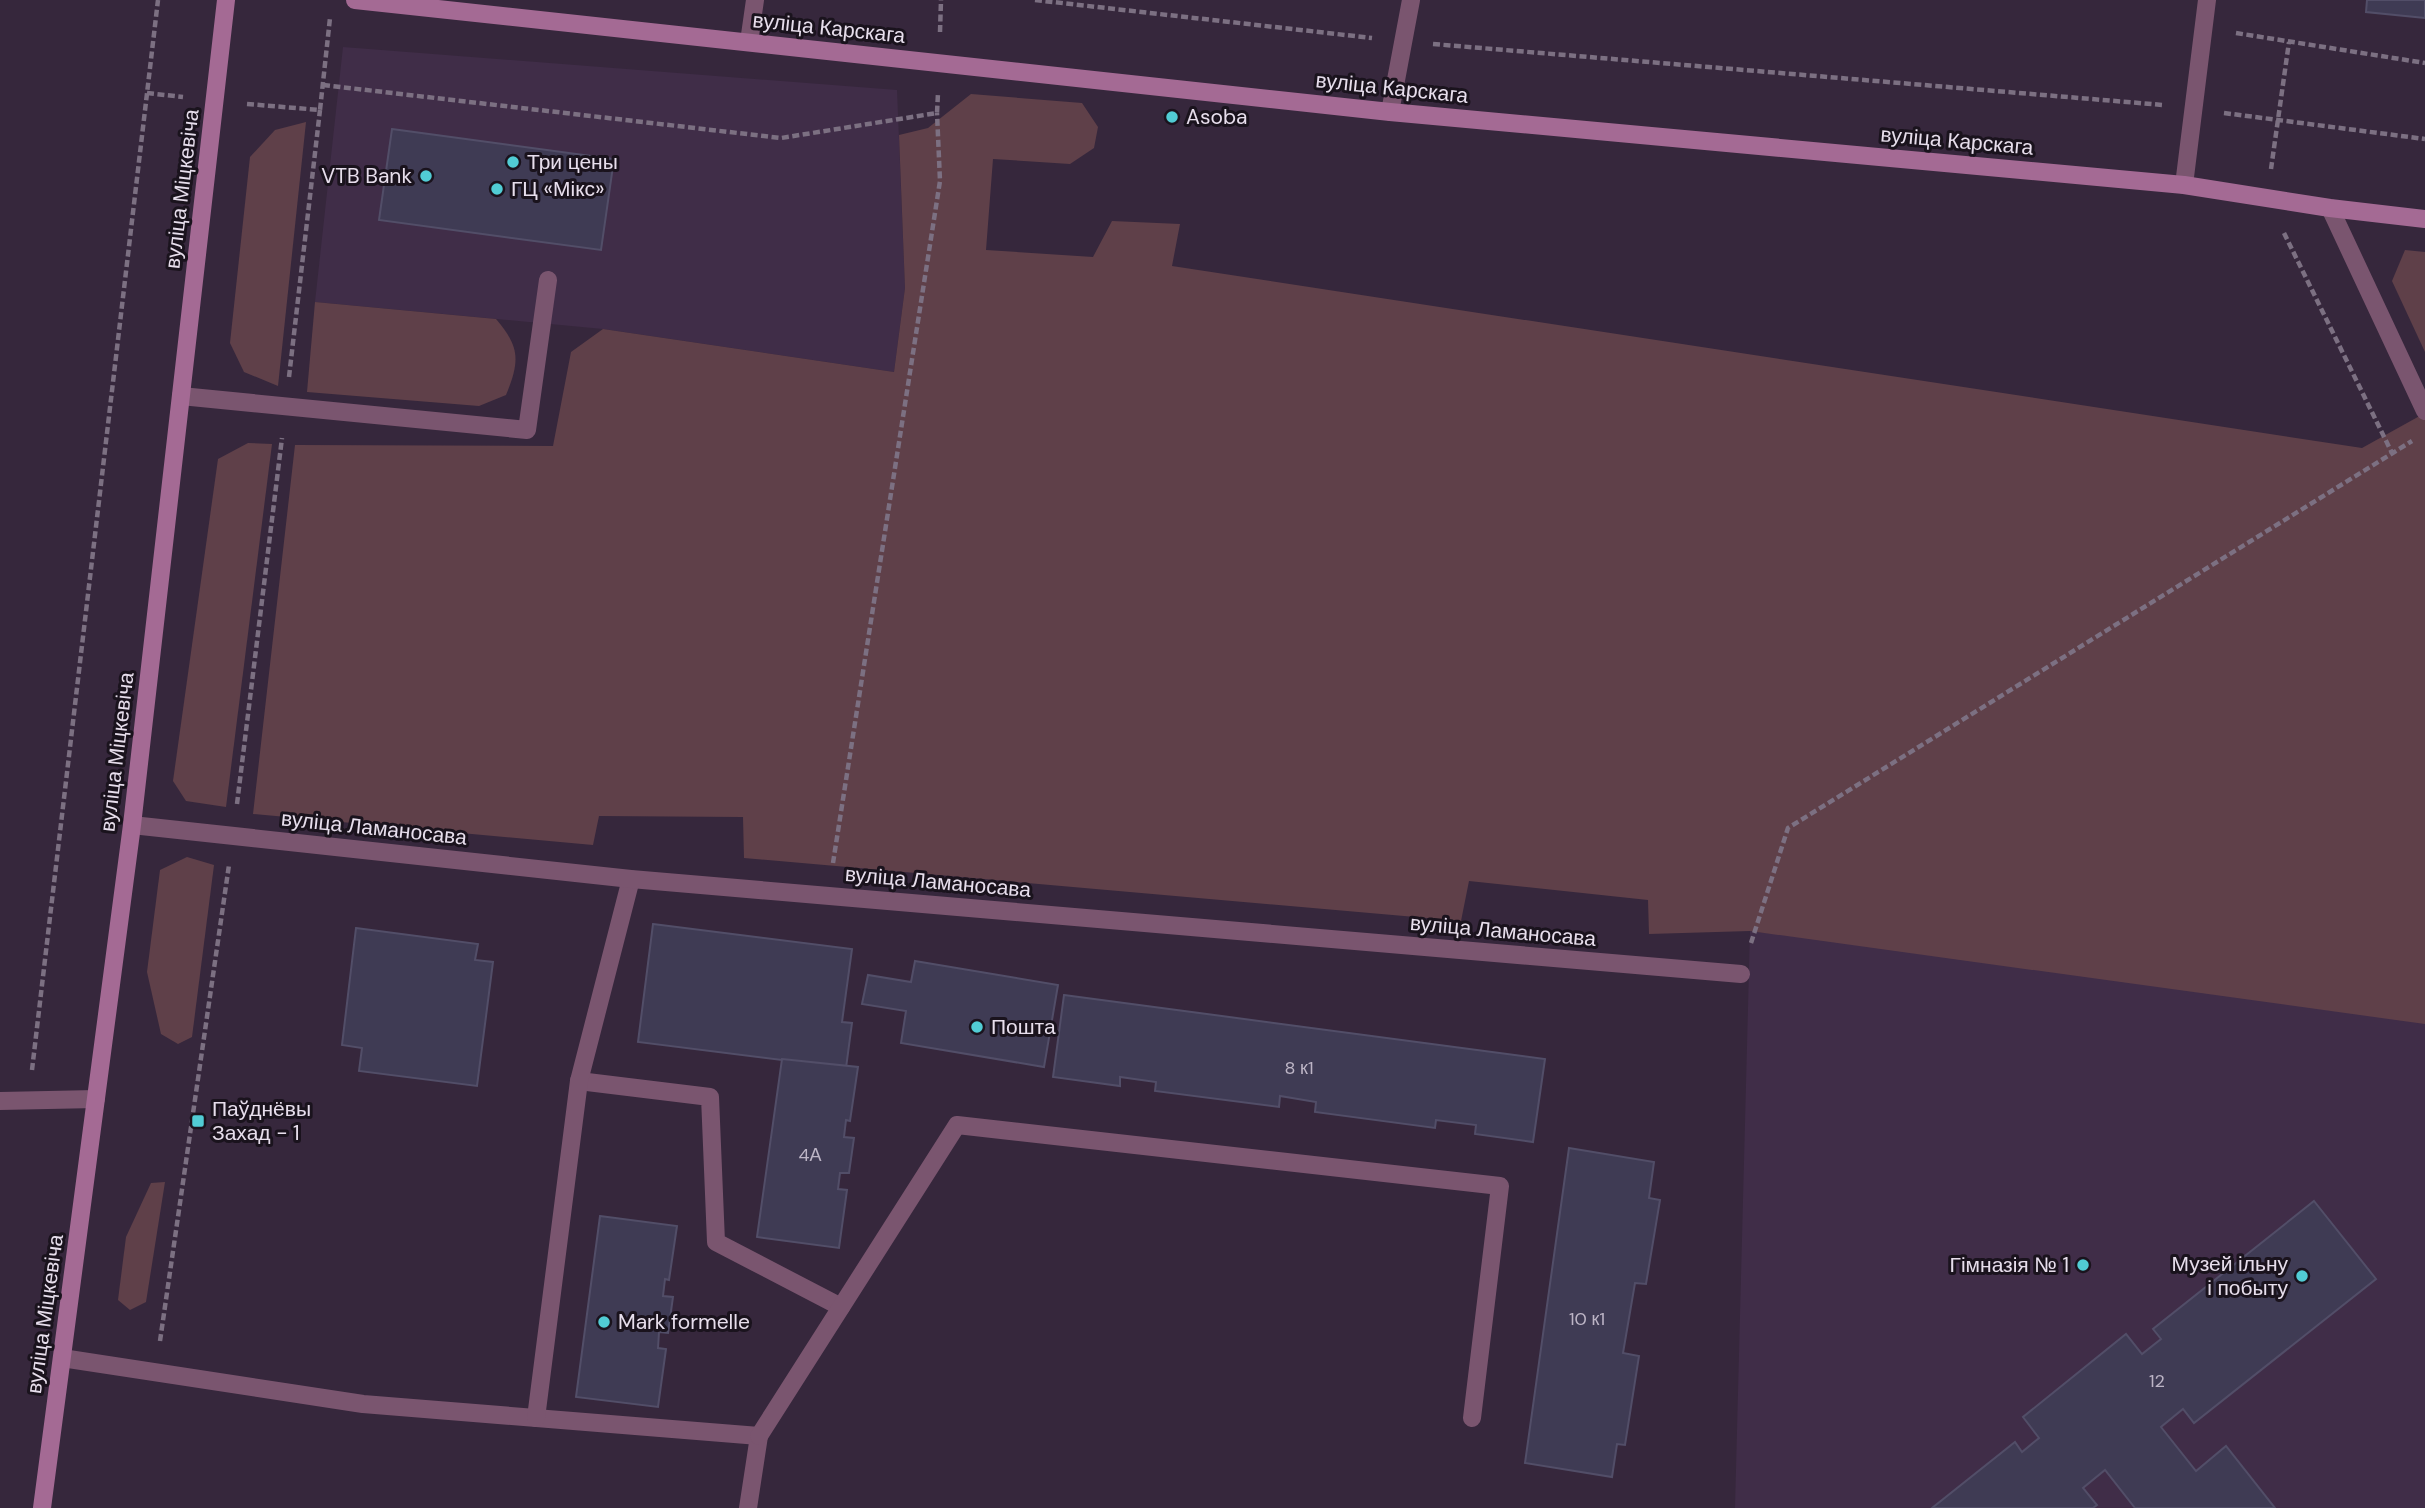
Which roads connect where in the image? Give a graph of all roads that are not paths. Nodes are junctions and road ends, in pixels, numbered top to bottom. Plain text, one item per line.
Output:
1 (226, 0) edge
2 (355, 0) edge
3 (755, 0) edge
4 (1411, 0) edge
5 (2207, 0) edge
6 (749, 43) junction
7 (1390, 111) junction
8 (2184, 185) junction
9 (2330, 208) junction
10 (2425, 219) edge
11 (548, 280) dead end
12 (181, 396) junction
13 (2425, 411) edge
14 (132, 825) junction
15 (631, 879) junction
16 (1741, 974) road end
17 (579, 1081) junction
18 (96, 1100) junction
19 (0, 1101) edge
20 (841, 1307) junction
21 (62, 1358) junction
22 (536, 1418) junction
23 (1472, 1418) dead end
24 (759, 1436) junction
25 (42, 1508) edge
26 (748, 1508) edge

1 - 12 street, вуліца Міцкевіча
2 - 6 street, вуліца Карскага
3 - 6 street
4 - 7 street
5 - 8 street
6 - 7 street, вуліца Карскага
7 - 8 street, вуліца Карскага
8 - 9 street, вуліца Карскага
9 - 10 street, вуліца Карскага
9 - 13 street
11 - 12 street
12 - 14 street, вуліца Міцкевіча
14 - 15 street, вуліца Ламаносава
14 - 18 street, вуліца Міцкевіча
15 - 16 street, вуліца Ламаносава
15 - 17 street
17 - 20 street
17 - 22 street
18 - 19 street
18 - 21 street, вуліца Міцкевіча
20 - 23 street
20 - 24 street
21 - 22 street
21 - 25 street, вуліца Міцкевіча
22 - 24 street
24 - 26 street

